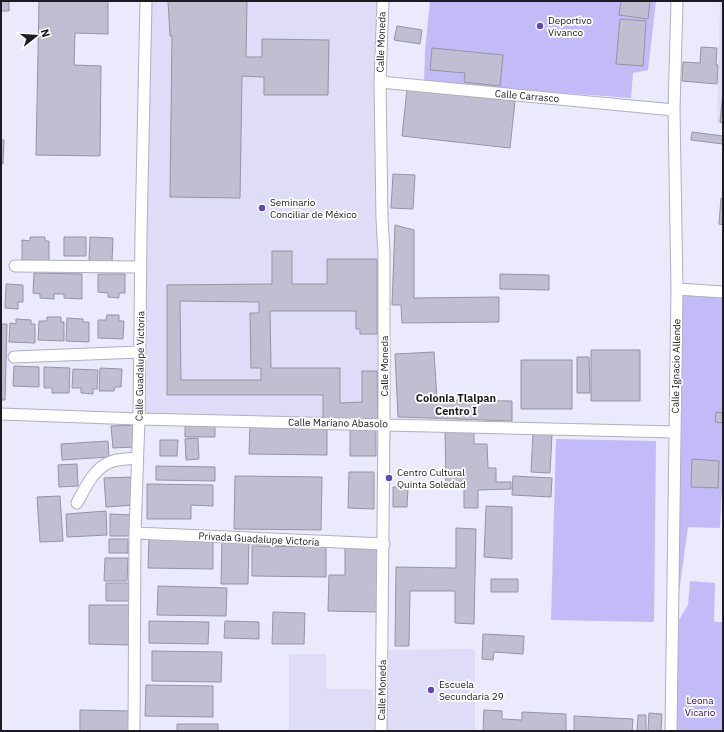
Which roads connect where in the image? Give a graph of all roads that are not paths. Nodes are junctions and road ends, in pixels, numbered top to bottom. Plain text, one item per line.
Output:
1 (146, 1) edge
2 (383, 1) edge
3 (678, 1) edge
4 (380, 82) junction
5 (674, 110) junction
6 (15, 266) dead end
7 (141, 267) junction
8 (677, 288) junction
9 (723, 292) edge
10 (140, 352) junction
11 (14, 357) dead end
12 (1, 414) edge
13 (139, 419) junction
14 (384, 424) junction
15 (675, 432) junction
16 (137, 458) junction
17 (77, 503) dead end
18 (135, 533) junction
19 (384, 544) junction
20 (134, 731) edge
21 (382, 731) edge
22 (670, 731) edge

1 - 7 street, Calle Guadalupe Victoria
2 - 4 street, Calle Moneda
3 - 5 street, Calle Ignacio Allende
4 - 5 street, Calle Carrasco
4 - 14 street, Calle Moneda
5 - 8 street, Calle Ignacio Allende
6 - 7 street
7 - 10 street, Calle Guadalupe Victoria
8 - 9 street
8 - 15 street, Calle Ignacio Allende
10 - 11 street
10 - 13 street, Calle Guadalupe Victoria
12 - 13 street, Calle Mariano Abasolo
13 - 14 street, Calle Mariano Abasolo
13 - 16 street, Calle Guadalupe Victoria
14 - 15 street, Calle Mariano Abasolo
14 - 19 street, Calle Moneda
15 - 22 street, Calle Ignacio Allende
16 - 17 street
16 - 18 street, Calle Guadalupe Victoria
18 - 19 street, Privada Guadalupe Victoria
18 - 20 street, Calle Guadalupe Victoria
19 - 21 street, Calle Moneda

